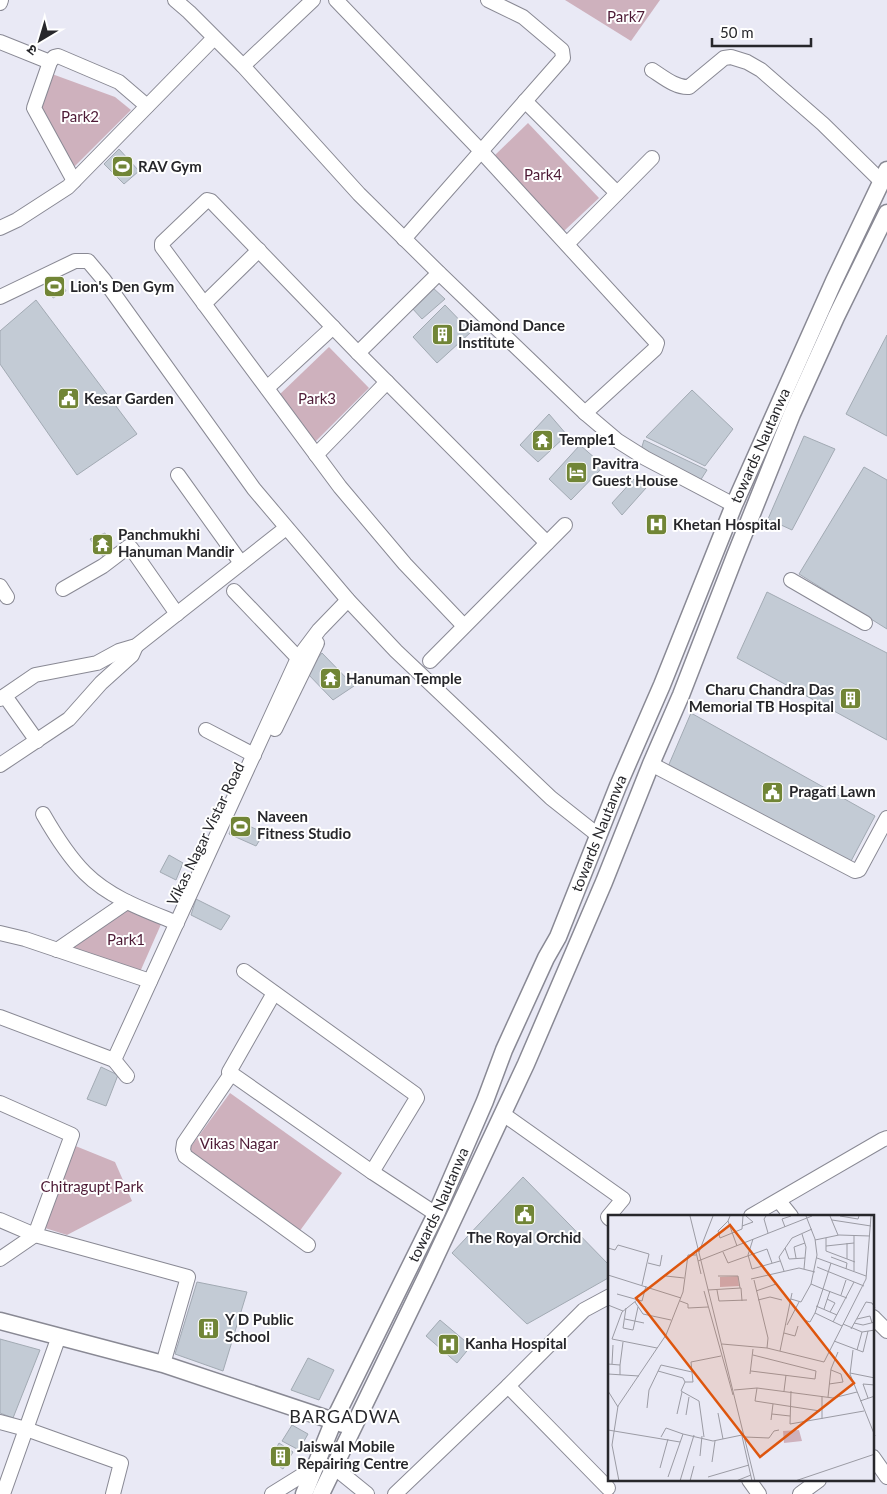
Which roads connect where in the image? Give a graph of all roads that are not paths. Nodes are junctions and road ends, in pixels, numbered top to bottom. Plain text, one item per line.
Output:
1 (175, 0) edge
2 (313, 0) edge
3 (336, 0) edge
4 (488, 0) edge
5 (214, 38) junction
6 (0, 42) edge
7 (50, 62) junction
8 (243, 66) junction
9 (652, 70) dead end
10 (525, 101) junction
11 (147, 106) junction
12 (481, 151) junction
13 (652, 158) dead end
14 (884, 176) edge
15 (74, 181) junction
16 (618, 193) junction
17 (887, 213) edge
18 (0, 228) edge
19 (404, 239) junction
20 (567, 244) junction
21 (259, 250) junction
22 (439, 273) junction
23 (0, 297) edge
24 (204, 304) junction
25 (333, 327) junction
26 (358, 353) junction
27 (387, 382) junction
28 (266, 388) junction
29 (585, 413) junction
30 (316, 455) junction
31 (178, 475) dead end
32 (734, 505) junction
33 (565, 525) dead end
34 (286, 528) junction
35 (547, 543) junction
36 (241, 563) junction
37 (791, 580) dead end
38 (62, 589) dead end
39 (234, 591) dead end
40 (348, 600) junction
41 (176, 614) junction
42 (328, 621) junction
43 (865, 623) dead end
44 (464, 626) junction
45 (136, 646) junction
46 (298, 658) junction
47 (430, 661) dead end
48 (2, 697) edge
49 (206, 730) dead end
50 (37, 741) junction
51 (254, 755) junction
52 (651, 764) junction
53 (0, 765) edge
54 (42, 814) dead end
55 (887, 818) edge
56 (599, 836) junction
57 (127, 902) junction
58 (177, 923) junction
59 (0, 933) edge
60 (57, 950) junction
61 (244, 971) dead end
62 (150, 981) junction
63 (274, 992) junction
64 (0, 1015) edge
65 (109, 1058) junction
66 (231, 1074) junction
67 (127, 1076) dead end
68 (0, 1103) edge
69 (503, 1114) junction
70 (887, 1138) edge
71 (372, 1172) junction
72 (780, 1201) junction
73 (436, 1214) junction
74 (610, 1215) edge
75 (753, 1215) edge
76 (790, 1215) edge
77 (0, 1220) edge
78 (35, 1235) junction
79 (308, 1245) dead end
80 (0, 1259) edge
81 (608, 1297) edge
82 (874, 1318) edge
83 (0, 1321) edge
84 (887, 1331) edge
85 (60, 1336) junction
86 (163, 1364) junction
87 (508, 1386) junction
88 (334, 1420) junction
89 (0, 1422) edge
90 (353, 1428) junction
91 (26, 1429) junction
92 (874, 1458) edge
93 (317, 1466) junction
94 (335, 1468) junction
95 (887, 1477) edge
96 (751, 1482) edge
97 (815, 1482) edge
98 (608, 1488) dead end
99 (4, 1494) edge
100 (113, 1494) edge
101 (272, 1494) edge
102 (304, 1494) edge
103 (321, 1494) edge
104 (367, 1494) edge
105 (395, 1494) edge
106 (759, 1494) edge
107 (800, 1494) edge

1 - 5 street
2 - 8 street
3 - 12 street
4 - 10 street
5 - 8 street
5 - 11 street
6 - 7 street
7 - 11 street
7 - 15 street
8 - 19 street
9 - 14 street
10 - 12 street
10 - 16 street
11 - 15 street
12 - 19 street
12 - 20 street
13 - 16 street
14 - 32 main road, towards Nautanwa
15 - 18 street
16 - 20 street
17 - 52 main road
19 - 22 street
20 - 29 street
21 - 24 street
21 - 24 street
21 - 25 street
22 - 26 street
22 - 29 street
23 - 34 street
24 - 28 street
25 - 26 street
25 - 28 street
26 - 27 street
27 - 30 street
27 - 35 street
28 - 30 street
29 - 32 street
30 - 44 street
31 - 36 street
32 - 56 main road, towards Nautanwa
33 - 35 street
34 - 36 street
34 - 40 street
35 - 44 street
36 - 41 street
37 - 43 street
38 - 41 street
39 - 46 street
40 - 42 street
40 - 56 street
41 - 45 street
42 - 46 street
42 - 65 street, Vikas Nagar Vistar Road
44 - 47 street
45 - 48 street
45 - 50 street
46 - 51 street
48 - 50 street
49 - 51 street
50 - 53 street
51 - 58 street
52 - 55 street
52 - 69 main road
54 - 57 street
56 - 73 main road, towards Nautanwa
57 - 58 street
57 - 60 street
58 - 62 street
59 - 60 street
60 - 62 street
61 - 63 street
62 - 65 street
63 - 66 street
63 - 71 street
64 - 65 street
65 - 67 street
66 - 71 street
66 - 79 street
68 - 78 street
69 - 74 street
69 - 90 main road
70 - 72 street
71 - 73 street
72 - 75 street
72 - 76 street
73 - 88 main road, towards Nautanwa
77 - 78 street
78 - 80 street
78 - 86 street
81 - 87 street
82 - 84 street
83 - 85 main road
85 - 86 main road
85 - 91 street
86 - 88 main road
87 - 98 street
87 - 105 street
88 - 90 main road
88 - 93 main road, towards Nautanwa
89 - 91 street
90 - 94 main road
91 - 99 street
91 - 100 street
92 - 95 street
93 - 101 street
93 - 102 main road, towards Nautanwa
94 - 103 main road
94 - 104 street
96 - 106 street
97 - 107 street

